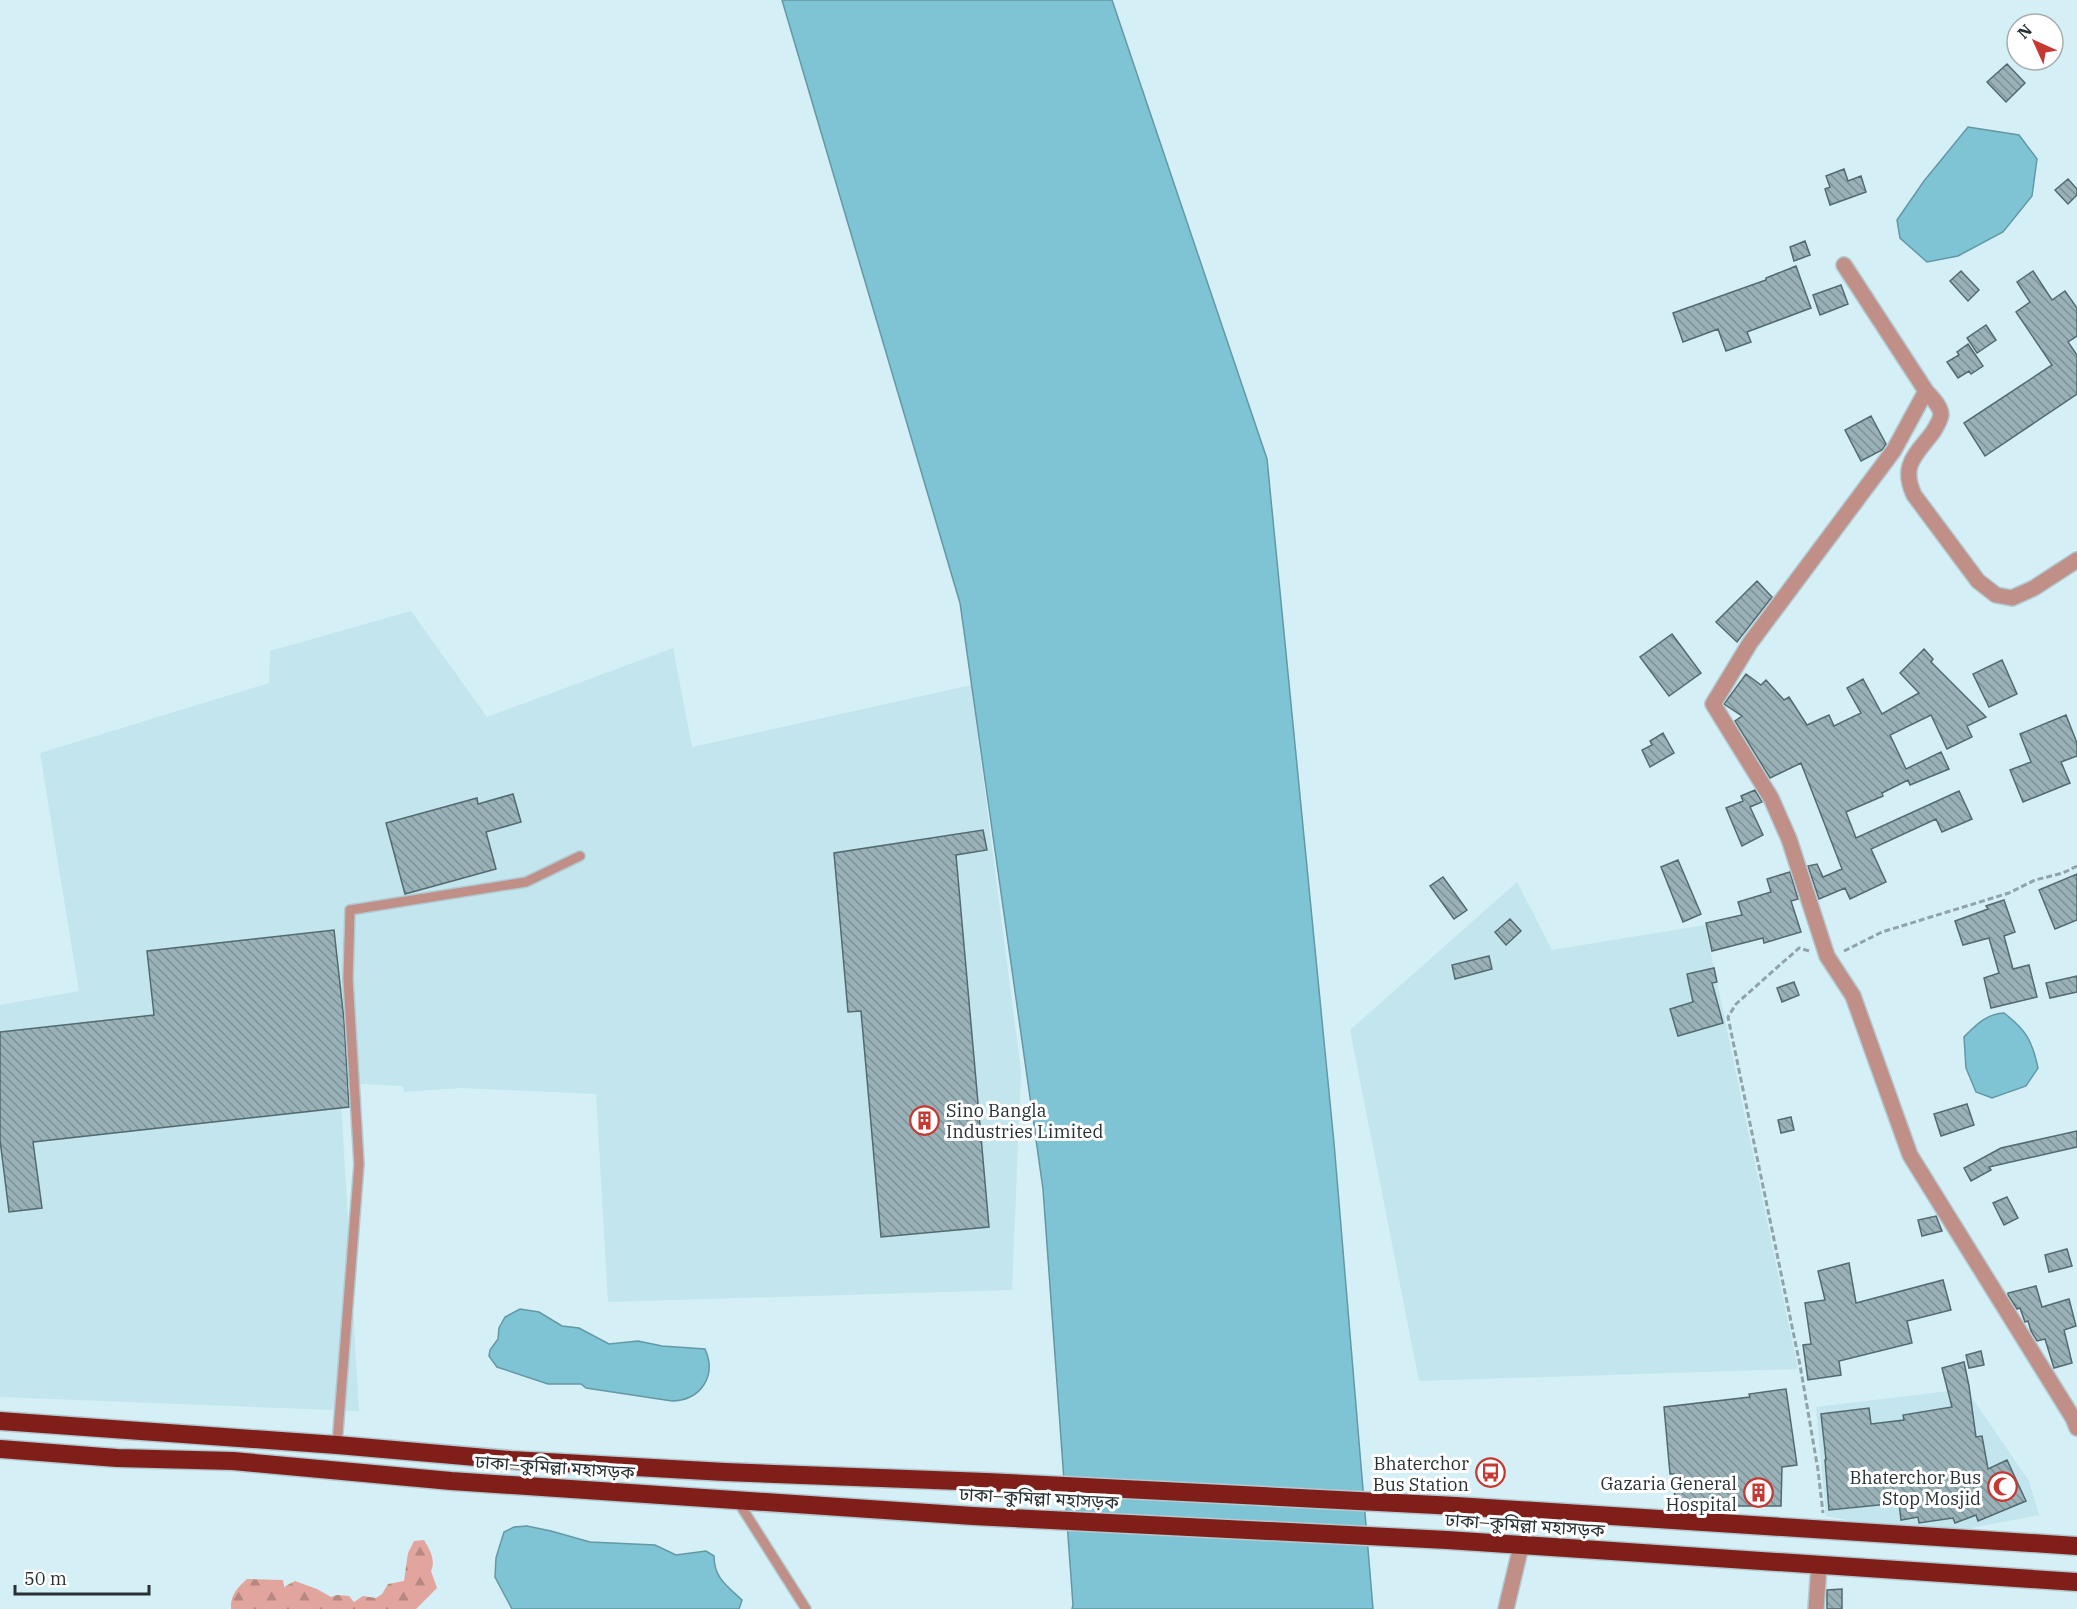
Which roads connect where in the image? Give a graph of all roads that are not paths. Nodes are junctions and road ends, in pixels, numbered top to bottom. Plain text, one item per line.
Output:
1 (1844, 265) dead end
2 (1926, 391) junction
3 (2077, 560) edge
4 (580, 856) dead end
5 (0, 1421) edge
6 (2077, 1428) edge
7 (337, 1445) junction
8 (0, 1449) edge
9 (737, 1500) junction
10 (1521, 1546) junction
11 (2077, 1546) edge
12 (1819, 1565) junction
13 (2077, 1582) edge
14 (806, 1609) edge
15 (1506, 1609) edge
16 (1816, 1609) edge

1 - 2 street
2 - 3 street
2 - 6 street
4 - 7 lane
5 - 7 highway, ঢাকা–কুমিল্লা মহাসড়ক
7 - 11 highway, ঢাকা–কুমিল্লা মহাসড়ক
8 - 9 highway, ঢাকা–কুমিল্লা মহাসড়ক
9 - 10 highway, ঢাকা–কুমিল্লা মহাসড়ক
9 - 14 lane
10 - 12 highway, ঢাকা–কুমিল্লা মহাসড়ক
10 - 15 street
12 - 13 highway, ঢাকা–কুমিল্লা মহাসড়ক
12 - 16 street

